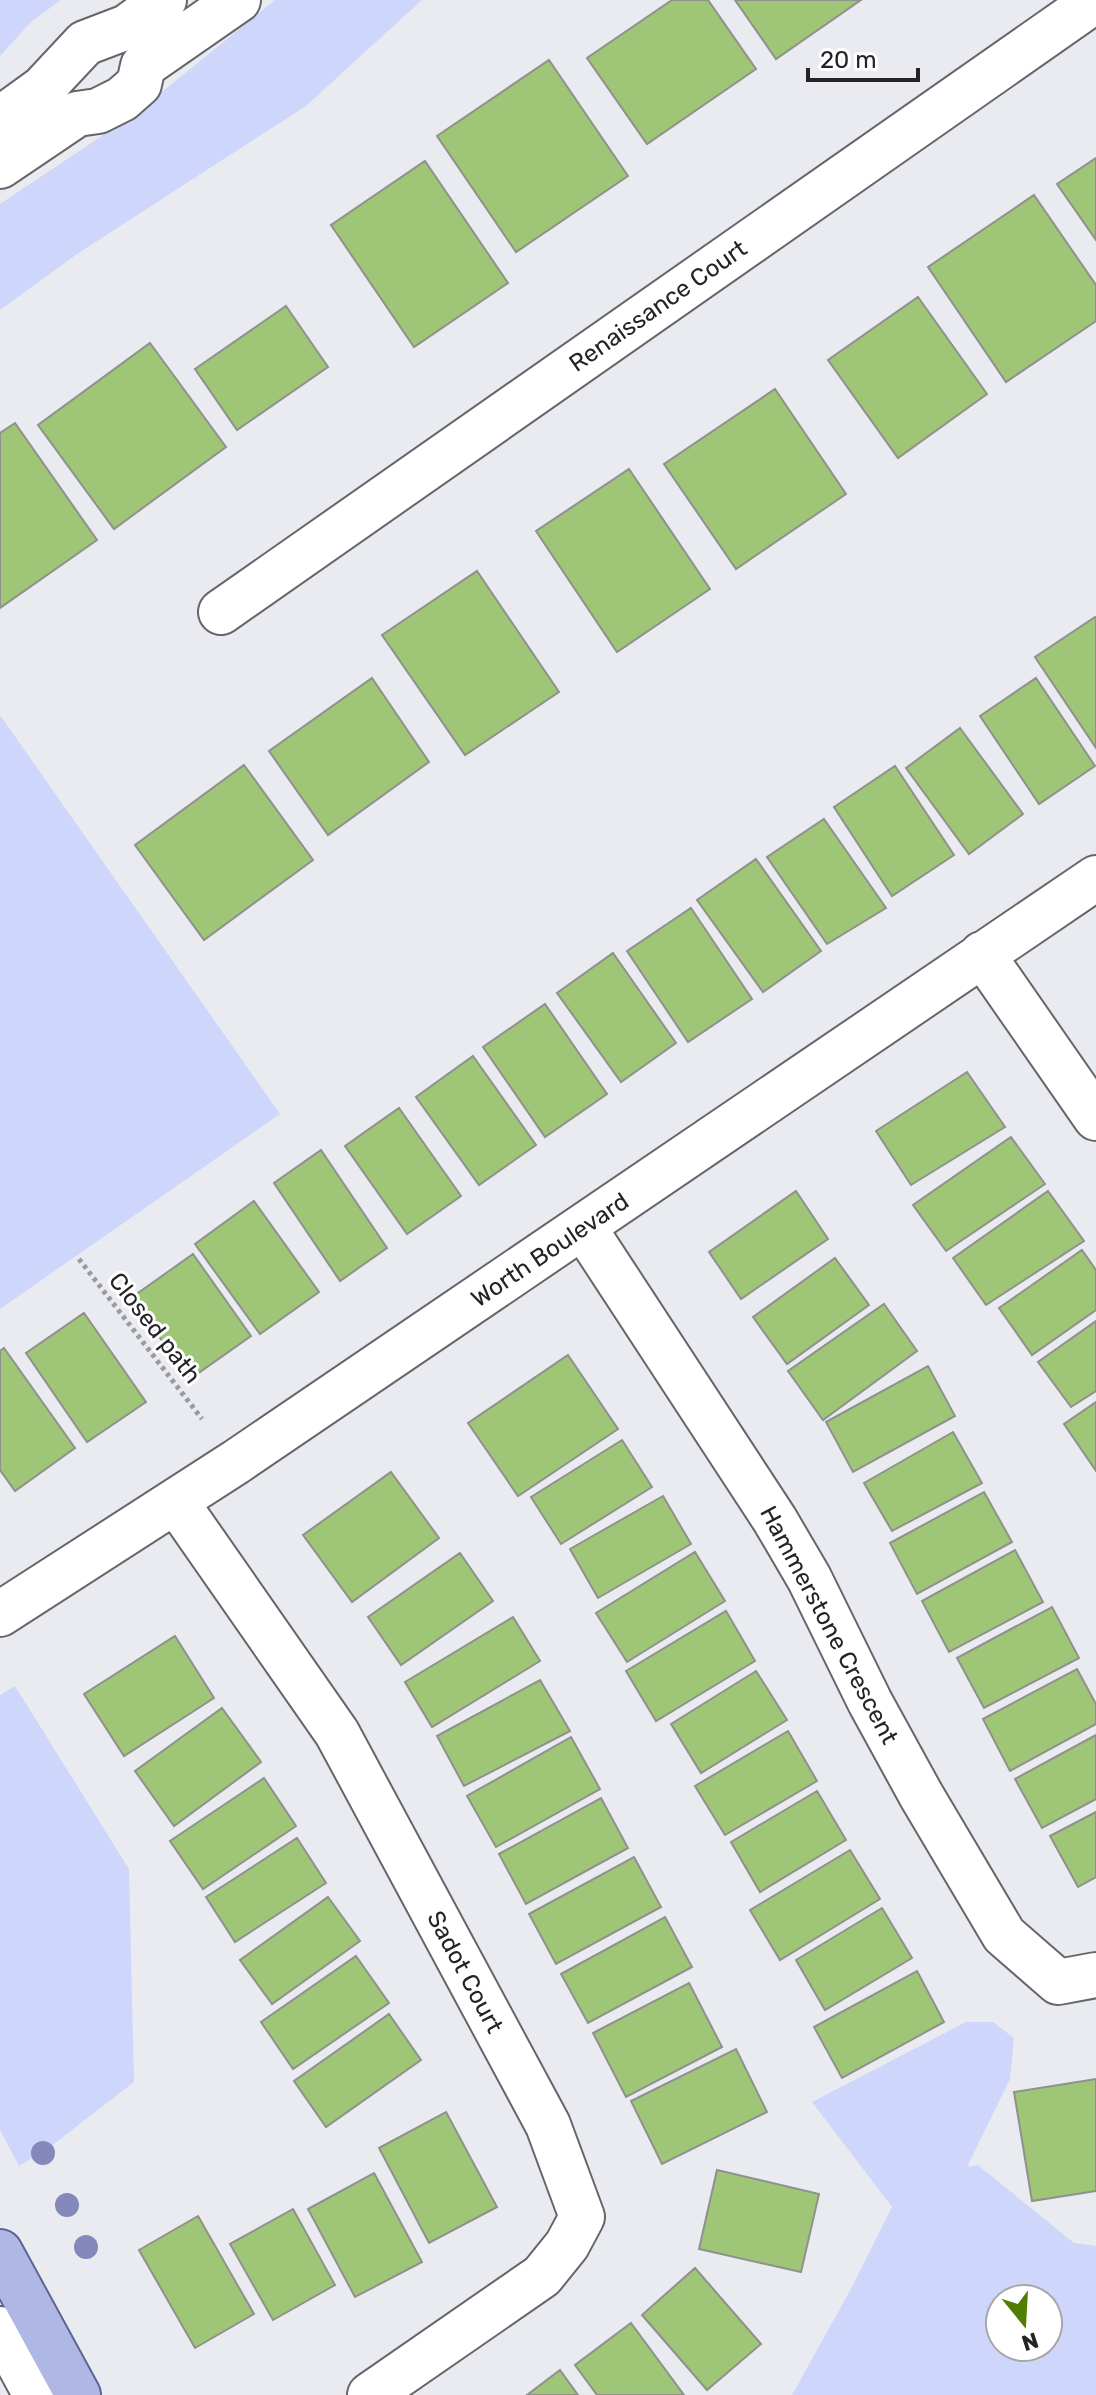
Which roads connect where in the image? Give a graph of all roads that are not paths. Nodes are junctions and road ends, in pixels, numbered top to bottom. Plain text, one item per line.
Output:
1 (164, 0) edge
2 (238, 0) edge
3 (1096, 0) edge
4 (0, 119) edge
5 (0, 166) edge
6 (221, 612) dead end
7 (1096, 878) edge
8 (982, 954) junction
9 (1096, 1118) edge
10 (584, 1228) junction
11 (176, 1502) junction
12 (0, 1614) edge
13 (1096, 1975) edge
14 (0, 2252) edge
15 (0, 2329) edge
16 (36, 2395) edge
17 (78, 2395) edge
18 (370, 2395) edge

1 - 4 street
2 - 5 street
3 - 6 street, Renaissance Court
7 - 8 street, Worth Boulevard
8 - 9 street
8 - 10 street, Worth Boulevard
10 - 11 street, Worth Boulevard
10 - 13 street, Hammerstone Crescent
11 - 12 street, Worth Boulevard
11 - 18 street, Sadot Court
14 - 17 main road
15 - 16 street

